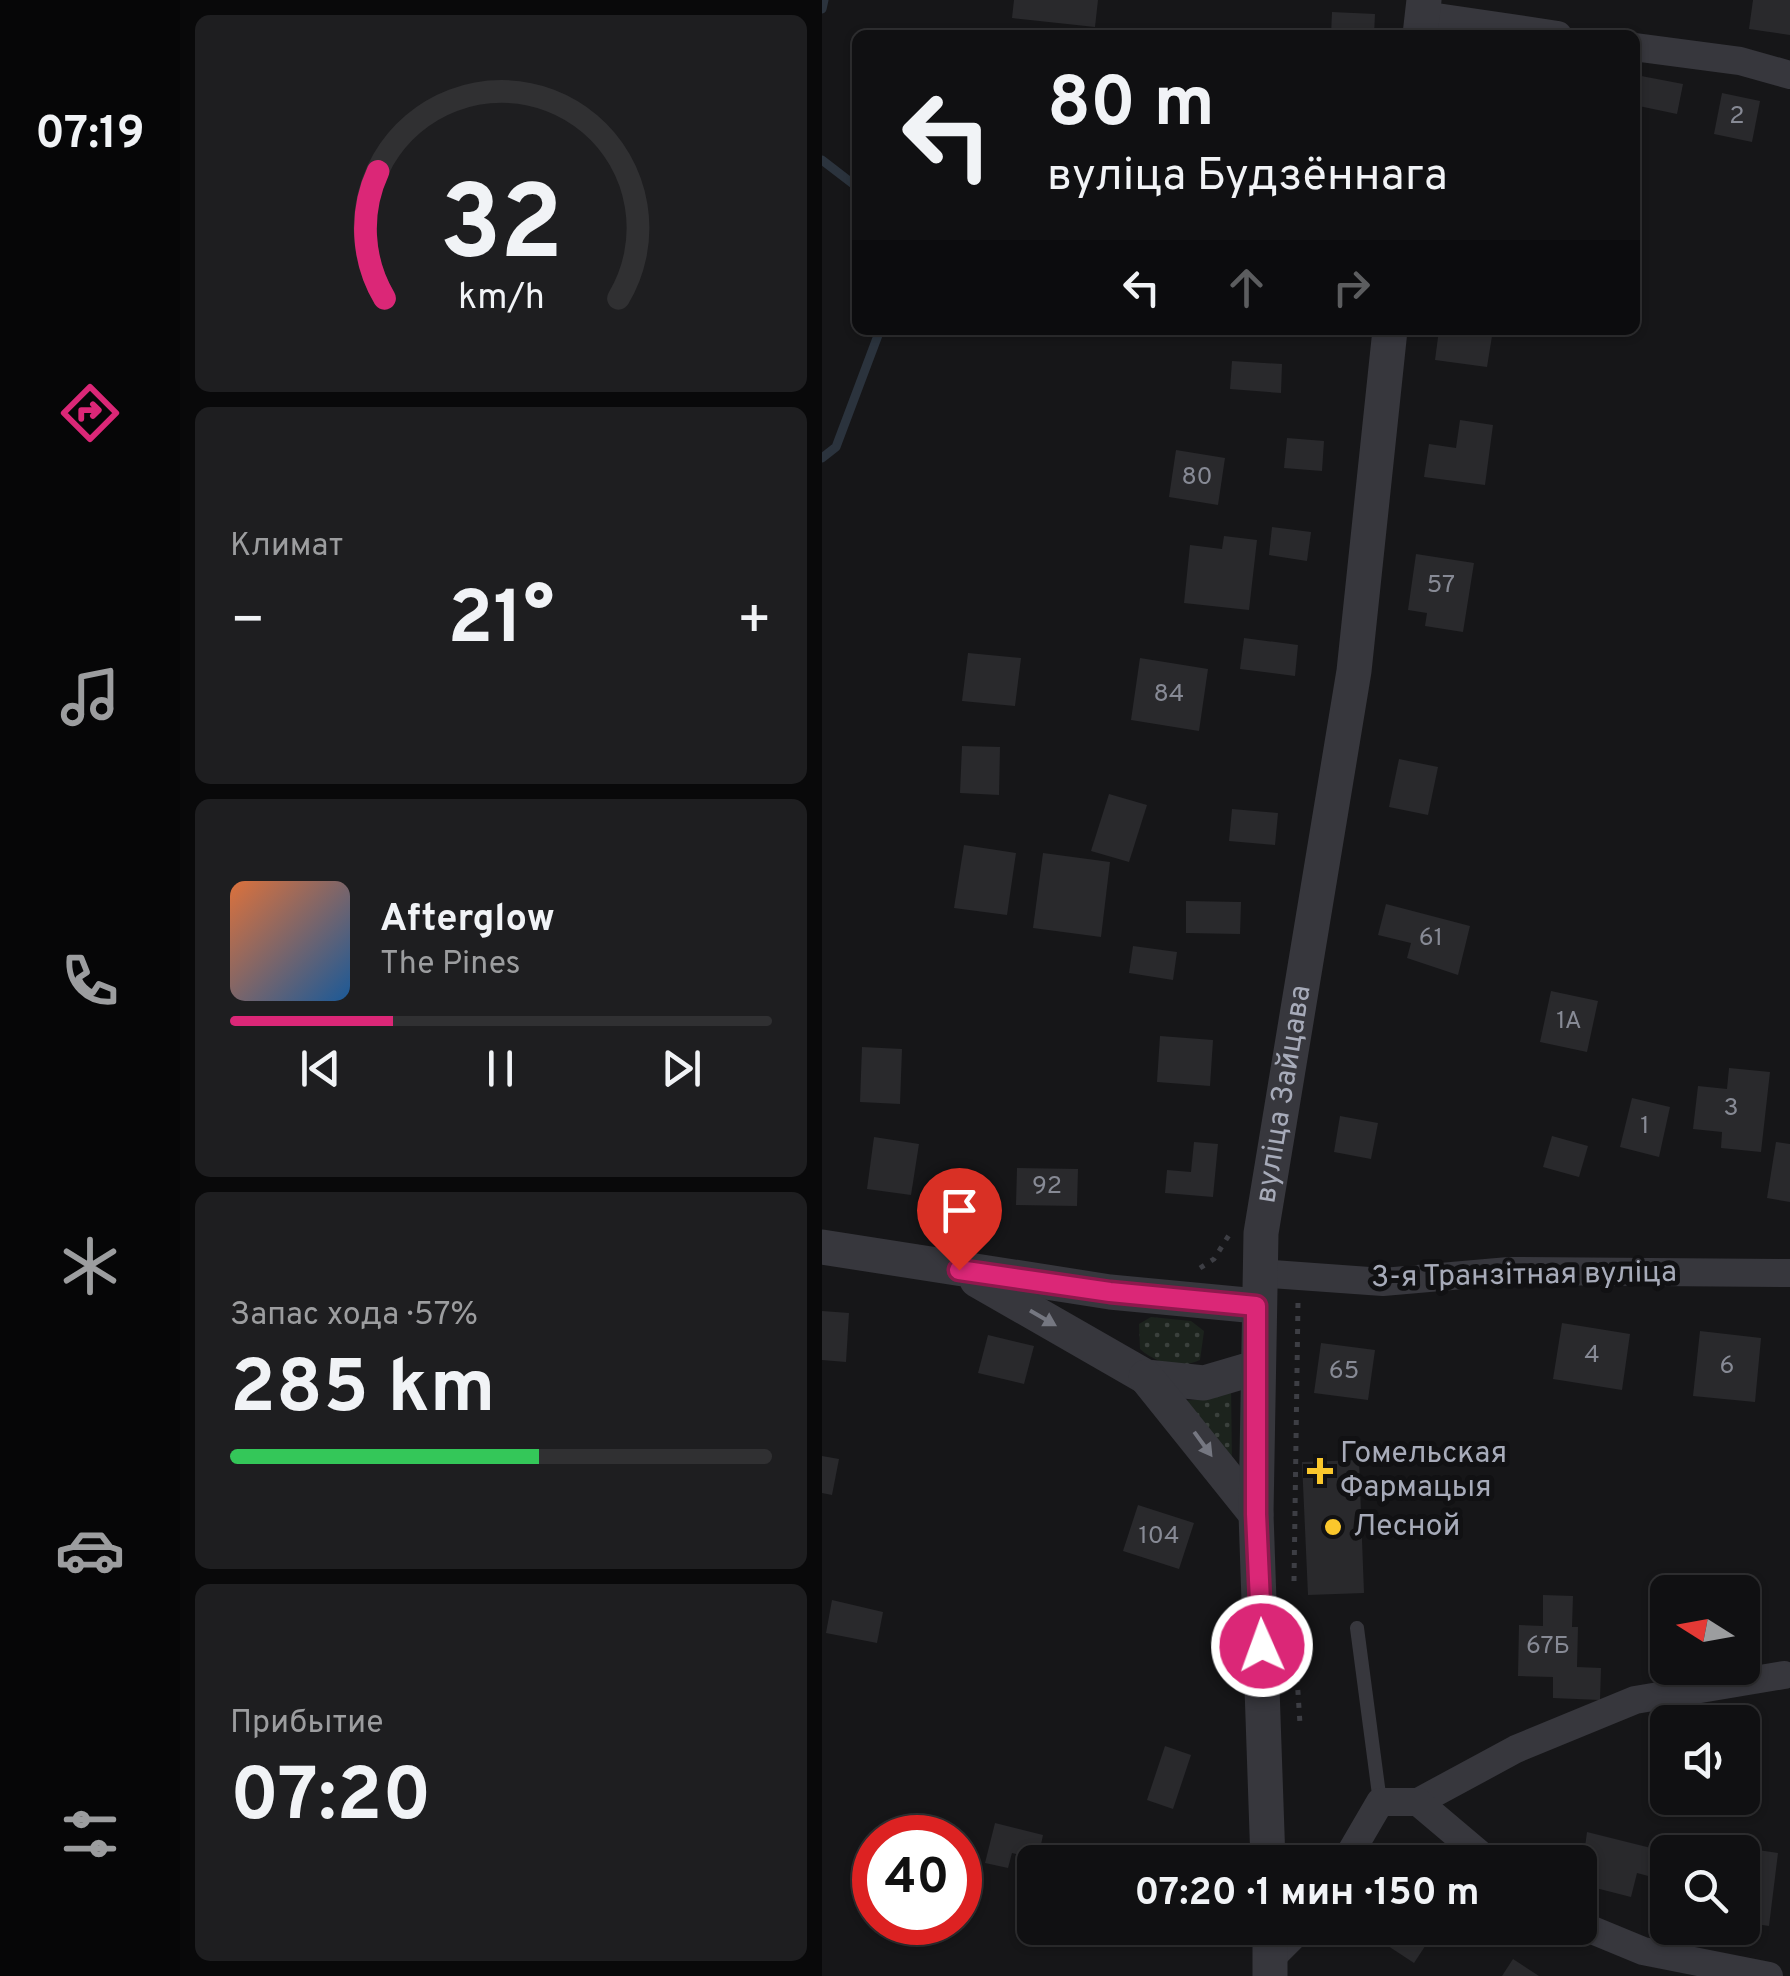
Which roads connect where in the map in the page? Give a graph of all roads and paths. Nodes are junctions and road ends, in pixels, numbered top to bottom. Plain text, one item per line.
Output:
1 (1422, 17) edge
2 (1520, 30) edge
3 (1640, 48) edge
4 (1790, 75) edge
5 (1389, 335) edge
6 (1233, 1229) dead end
7 (822, 1248) edge
8 (959, 1270) junction
9 (1196, 1270) dead end
10 (1790, 1272) edge
11 (1297, 1277) junction
12 (1258, 1289) junction
13 (1255, 1368) junction
14 (1146, 1377) junction
15 (1256, 1514) junction
16 (1294, 1588) dead end
17 (1357, 1628) dead end
18 (1784, 1674) dead end
19 (1380, 1802) junction
20 (1418, 1802) junction
21 (1267, 1845) edge
22 (1355, 1845) edge
23 (1469, 1845) edge
24 (1597, 1932) edge
25 (1768, 1976) edge

1 - 2 street
3 - 4 street
5 - 12 street, вуліца Зайцава
6 - 9 path
7 - 8 street
8 - 12 street
8 -> 14 street
10 - 11 street, 3-я Транзітная вуліца
11 - 12 street, 3-я Транзітная вуліца
11 - 16 path
12 - 13 street, вуліца Зайцава
13 - 14 street
13 - 15 street, вуліца Зайцава
14 -> 15 street
15 - 21 street, вуліца Зайцава
17 - 19 lane
18 - 20 street
19 - 20 street
19 - 22 street
20 - 23 street
24 - 25 street

